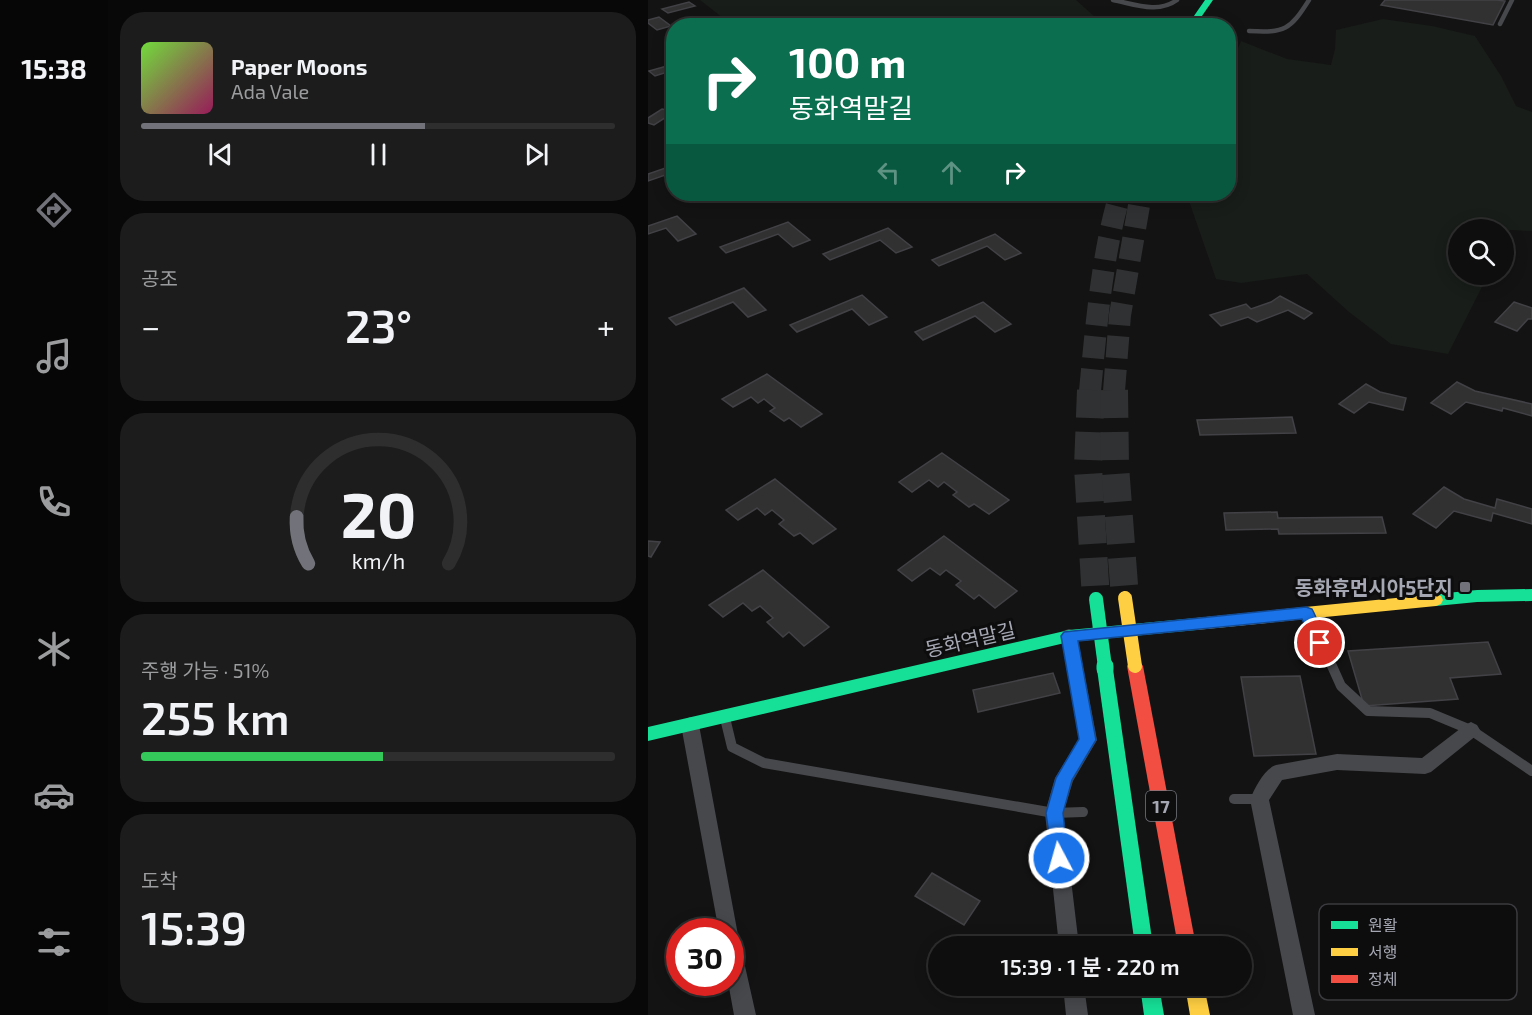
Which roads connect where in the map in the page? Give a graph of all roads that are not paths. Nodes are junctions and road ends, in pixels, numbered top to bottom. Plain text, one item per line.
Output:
1 (1113, 0) edge
2 (1177, 0) edge
3 (1201, 0) edge
4 (1209, 0) edge
5 (1309, 0) edge
6 (1512, 0) edge
7 (1222, 5) dead end
8 (1192, 18) edge
9 (1197, 18) edge
10 (1214, 18) dead end
11 (1500, 24) dead end
12 (1249, 32) dead end
13 (1532, 595) edge
14 (1125, 598) tunnel mouth
15 (1096, 599) tunnel mouth
16 (1306, 613) junction
17 (1069, 636) junction
18 (725, 717) junction
19 (690, 725) junction
20 (1472, 730) junction
21 (648, 734) edge
22 (1532, 771) edge
23 (1234, 799) dead end
24 (1259, 799) junction
25 (1083, 812) dead end
26 (1054, 813) junction
27 (726, 918) edge
28 (1068, 936) edge
29 (1143, 936) edge
30 (1185, 936) edge
31 (741, 996) edge
32 (1075, 996) edge
33 (1151, 996) edge
34 (1197, 996) edge
35 (745, 1015) edge
36 (1077, 1015) edge
37 (1154, 1015) edge
38 (1200, 1015) edge
39 (1304, 1015) edge

1 - 2 lane
3 - 8 lane
4 - 9 main road
5 - 12 lane
6 - 11 lane
7 - 10 main road
13 - 16 main road, 동화역말길
14 - 30 main road, 17, bridge
15 - 29 main road, 17, bridge
16 - 17 main road, 동화역말길
16 - 20 lane
17 - 18 main road, 동화역말길
17 - 26 street
18 - 19 main road, 동화역말길
18 - 26 lane
19 - 21 main road, 동화역말길
19 - 27 street
20 - 22 lane
20 - 24 street
23 - 24 lane
24 - 39 street
25 - 26 lane
26 - 28 street
31 - 35 street
32 - 36 street
33 - 37 main road
34 - 38 main road

